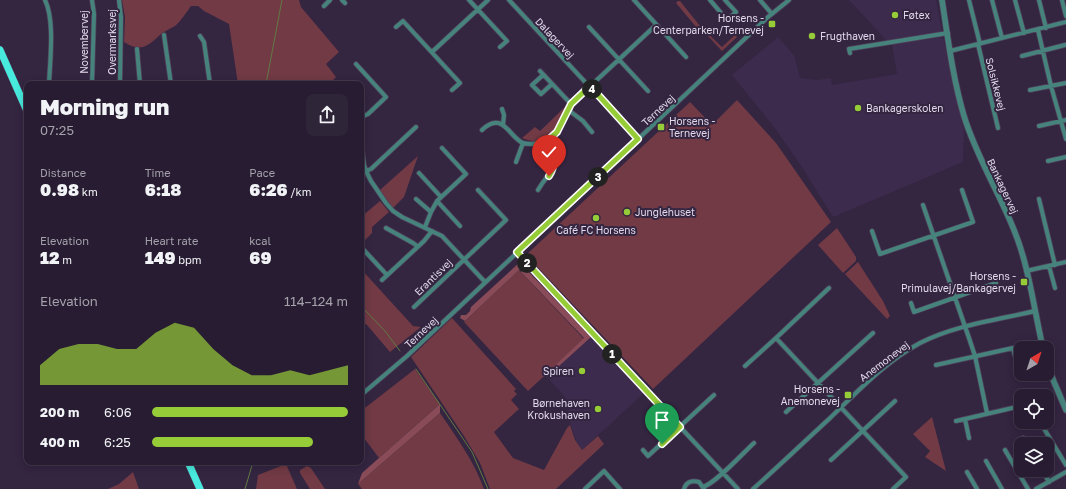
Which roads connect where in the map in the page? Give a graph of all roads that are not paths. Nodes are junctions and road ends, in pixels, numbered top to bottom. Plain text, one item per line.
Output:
1 (45, 0) edge
2 (92, 0) edge
3 (119, 0) edge
4 (330, 0) edge
5 (468, 0) edge
6 (488, 0) edge
7 (509, 0) edge
8 (634, 0) edge
9 (710, 0) edge
10 (725, 0) edge
11 (760, 0) edge
12 (789, 0) edge
13 (942, 0) edge
14 (969, 0) edge
15 (992, 0) edge
16 (1015, 0) edge
17 (1039, 0) edge
18 (1062, 0) edge
19 (324, 6) dead end
20 (478, 10) junction
21 (772, 14) junction
22 (1066, 16) edge
23 (1066, 22) edge
24 (656, 25) junction
25 (396, 27) dead end
26 (589, 27) dead end
27 (1046, 28) junction
28 (1038, 30) junction
29 (948, 33) junction
30 (1024, 33) junction
31 (164, 35) dead end
32 (200, 36) dead end
33 (1002, 38) junction
34 (979, 44) junction
35 (1066, 45) edge
36 (500, 47) dead end
37 (137, 49) dead end
38 (0, 50) edge
39 (1044, 50) junction
40 (950, 51) junction
41 (432, 52) junction
42 (850, 53) dead end
43 (1022, 56) dead end
44 (686, 57) dead end
45 (619, 59) junction
46 (356, 64) dead end
47 (540, 70) dead end
48 (543, 75) junction
49 (49, 81) edge
50 (92, 81) edge
51 (120, 81) edge
52 (140, 81) edge
53 (171, 81) edge
54 (210, 81) edge
55 (1066, 82) edge
56 (552, 84) junction
57 (590, 86) junction
58 (1051, 86) junction
59 (452, 90) dead end
60 (1030, 90) dead end
61 (648, 91) dead end
62 (24, 104) edge
63 (571, 104) junction
64 (502, 109) dead end
65 (568, 109) junction
66 (364, 116) edge
67 (1066, 120) edge
68 (1061, 121) junction
69 (503, 125) junction
70 (1039, 126) dead end
71 (416, 127) dead end
72 (998, 128) dead end
73 (482, 130) dead end
74 (592, 132) dead end
75 (638, 139) junction
76 (1066, 139) edge
77 (546, 142) junction
78 (523, 143) junction
79 (442, 148) dead end
80 (1066, 156) edge
81 (1048, 161) dead end
82 (516, 162) dead end
83 (364, 168) edge
84 (366, 171) junction
85 (419, 173) dead end
86 (478, 190) dead end
87 (538, 190) dead end
88 (962, 190) dead end
89 (441, 197) junction
90 (416, 199) dead end
91 (1040, 199) dead end
92 (437, 201) junction
93 (923, 205) dead end
94 (431, 212) junction
95 (460, 226) dead end
96 (425, 227) junction
97 (386, 228) dead end
98 (432, 230) junction
99 (872, 231) dead end
100 (934, 236) junction
101 (417, 246) junction
102 (364, 250) edge
103 (517, 252) junction
104 (463, 259) junction
105 (1066, 262) edge
106 (1055, 265) junction
107 (1049, 266) junction
108 (1026, 271) junction
109 (387, 275) junction
110 (382, 280) dead end
111 (485, 282) junction
112 (996, 283) dead end
113 (829, 288) dead end
114 (1055, 288) dead end
115 (955, 297) junction
116 (911, 303) dead end
117 (414, 307) dead end
118 (1034, 312) junction
119 (965, 327) junction
120 (873, 333) dead end
121 (776, 338) junction
122 (1041, 341) edge
123 (1014, 352) edge
124 (975, 356) junction
125 (936, 365) dead end
126 (745, 366) dead end
127 (1054, 380) edge
128 (818, 384) junction
129 (364, 392) edge
130 (714, 395) dead end
131 (895, 401) dead end
132 (840, 407) junction
133 (1014, 407) edge
134 (1066, 410) edge
135 (786, 412) dead end
136 (987, 413) junction
137 (965, 419) junction
138 (956, 421) dead end
139 (680, 427) junction
140 (1044, 429) edge
141 (863, 430) junction
142 (969, 438) dead end
143 (754, 443) dead end
144 (643, 450) dead end
145 (1005, 450) dead end
146 (831, 460) dead end
147 (986, 461) dead end
148 (189, 465) edge
149 (1066, 465) edge
150 (967, 472) dead end
151 (1066, 472) edge
152 (723, 473) junction
153 (1046, 477) edge
154 (1049, 482) junction
155 (1044, 487) edge
156 (704, 488) edge
157 (200, 489) edge
158 (585, 489) edge
159 (620, 489) edge
160 (684, 489) edge
161 (738, 489) edge
162 (753, 489) edge
163 (893, 489) edge
164 (977, 489) edge
165 (1002, 489) edge
166 (1028, 489) edge
167 (1036, 489) edge

1 - 49 street
2 - 50 street, Novembervej
3 - 51 street, Overmarksvej
4 - 19 street
5 - 20 street
6 - 20 street
7 - 57 street, Dalagervej
8 - 24 street
9 - 10 street
11 - 21 street
12 - 21 street, Ternevej
13 - 29 street, Bankagervej
14 - 34 street, Solsikkevej
15 - 33 street
16 - 30 street
17 - 27 street
18 - 22 street
20 - 36 street
20 - 41 street
21 - 75 street, Ternevej
23 - 27 street
24 - 44 street
24 - 45 street
25 - 41 street
26 - 45 street
27 - 28 street
28 - 30 street
28 - 39 street
29 - 40 street, Bankagervej
29 - 42 street
30 - 33 street
31 - 53 street
32 - 54 street
33 - 34 street
34 - 40 street
34 - 72 street, Solsikkevej
35 - 39 street
37 - 52 street
38 - 62 highway
39 - 43 street
39 - 58 street
40 - 108 street, Bankagervej
41 - 59 street
45 - 57 street
45 - 61 street
46 - 66 street
47 - 48 street
48 - 56 street
48 - 56 street
55 - 58 street
56 - 63 street
57 - 63 street
57 - 75 street, Dalagervej
58 - 60 street
58 - 68 street
63 - 65 street
64 - 69 street
65 - 74 street
65 - 77 street
67 - 68 street
68 - 70 street
68 - 76 street
69 - 73 street
69 - 78 street
71 - 84 street
75 - 103 street, Ternevej
77 - 78 street
77 - 87 street
78 - 82 street
79 - 89 street
80 - 81 street
83 - 84 street, Erantisvej
84 - 96 street, Erantisvej
85 - 89 street
86 - 104 street, Erantisvej
88 - 100 street
89 - 92 street
90 - 94 street
91 - 106 street
92 - 94 street
92 - 95 street
93 - 100 street
94 - 96 street
96 - 98 street, Erantisvej
97 - 101 street
98 - 101 street
98 - 104 street, Erantisvej
99 - 100 street
100 - 115 street
101 - 109 street
102 - 109 street
103 - 111 street, Ternevej
103 - 139 street
104 - 111 street, Erantisvej
104 - 117 street, Erantisvej
105 - 106 street
106 - 107 street
107 - 108 street
107 - 114 street
108 - 118 street, Bankagervej
109 - 110 street
111 - 129 street, Ternevej
112 - 115 street
113 - 121 street
115 - 116 street
115 - 119 street
118 - 119 street, Anemonevej
118 - 122 street, Bankagervej
119 - 124 street
119 - 132 street, Anemonevej
120 - 128 street
121 - 126 street
121 - 128 street
123 - 124 street
124 - 125 street
124 - 136 street
127 - 134 street
128 - 132 street
128 - 135 street
130 - 139 street
131 - 141 street
132 - 141 street
132 - 162 street, Anemonevej
133 - 136 street
136 - 137 street
137 - 138 street
137 - 142 street
139 - 144 street
139 - 152 street
140 - 149 street
141 - 146 street
141 - 163 street
143 - 152 street
145 - 166 street
147 - 165 street
148 - 157 highway
150 - 164 street
151 - 154 street
152 - 156 street
152 - 161 street
153 - 154 street
154 - 155 street
155 - 167 street
156 - 160 street
158 - 159 street

